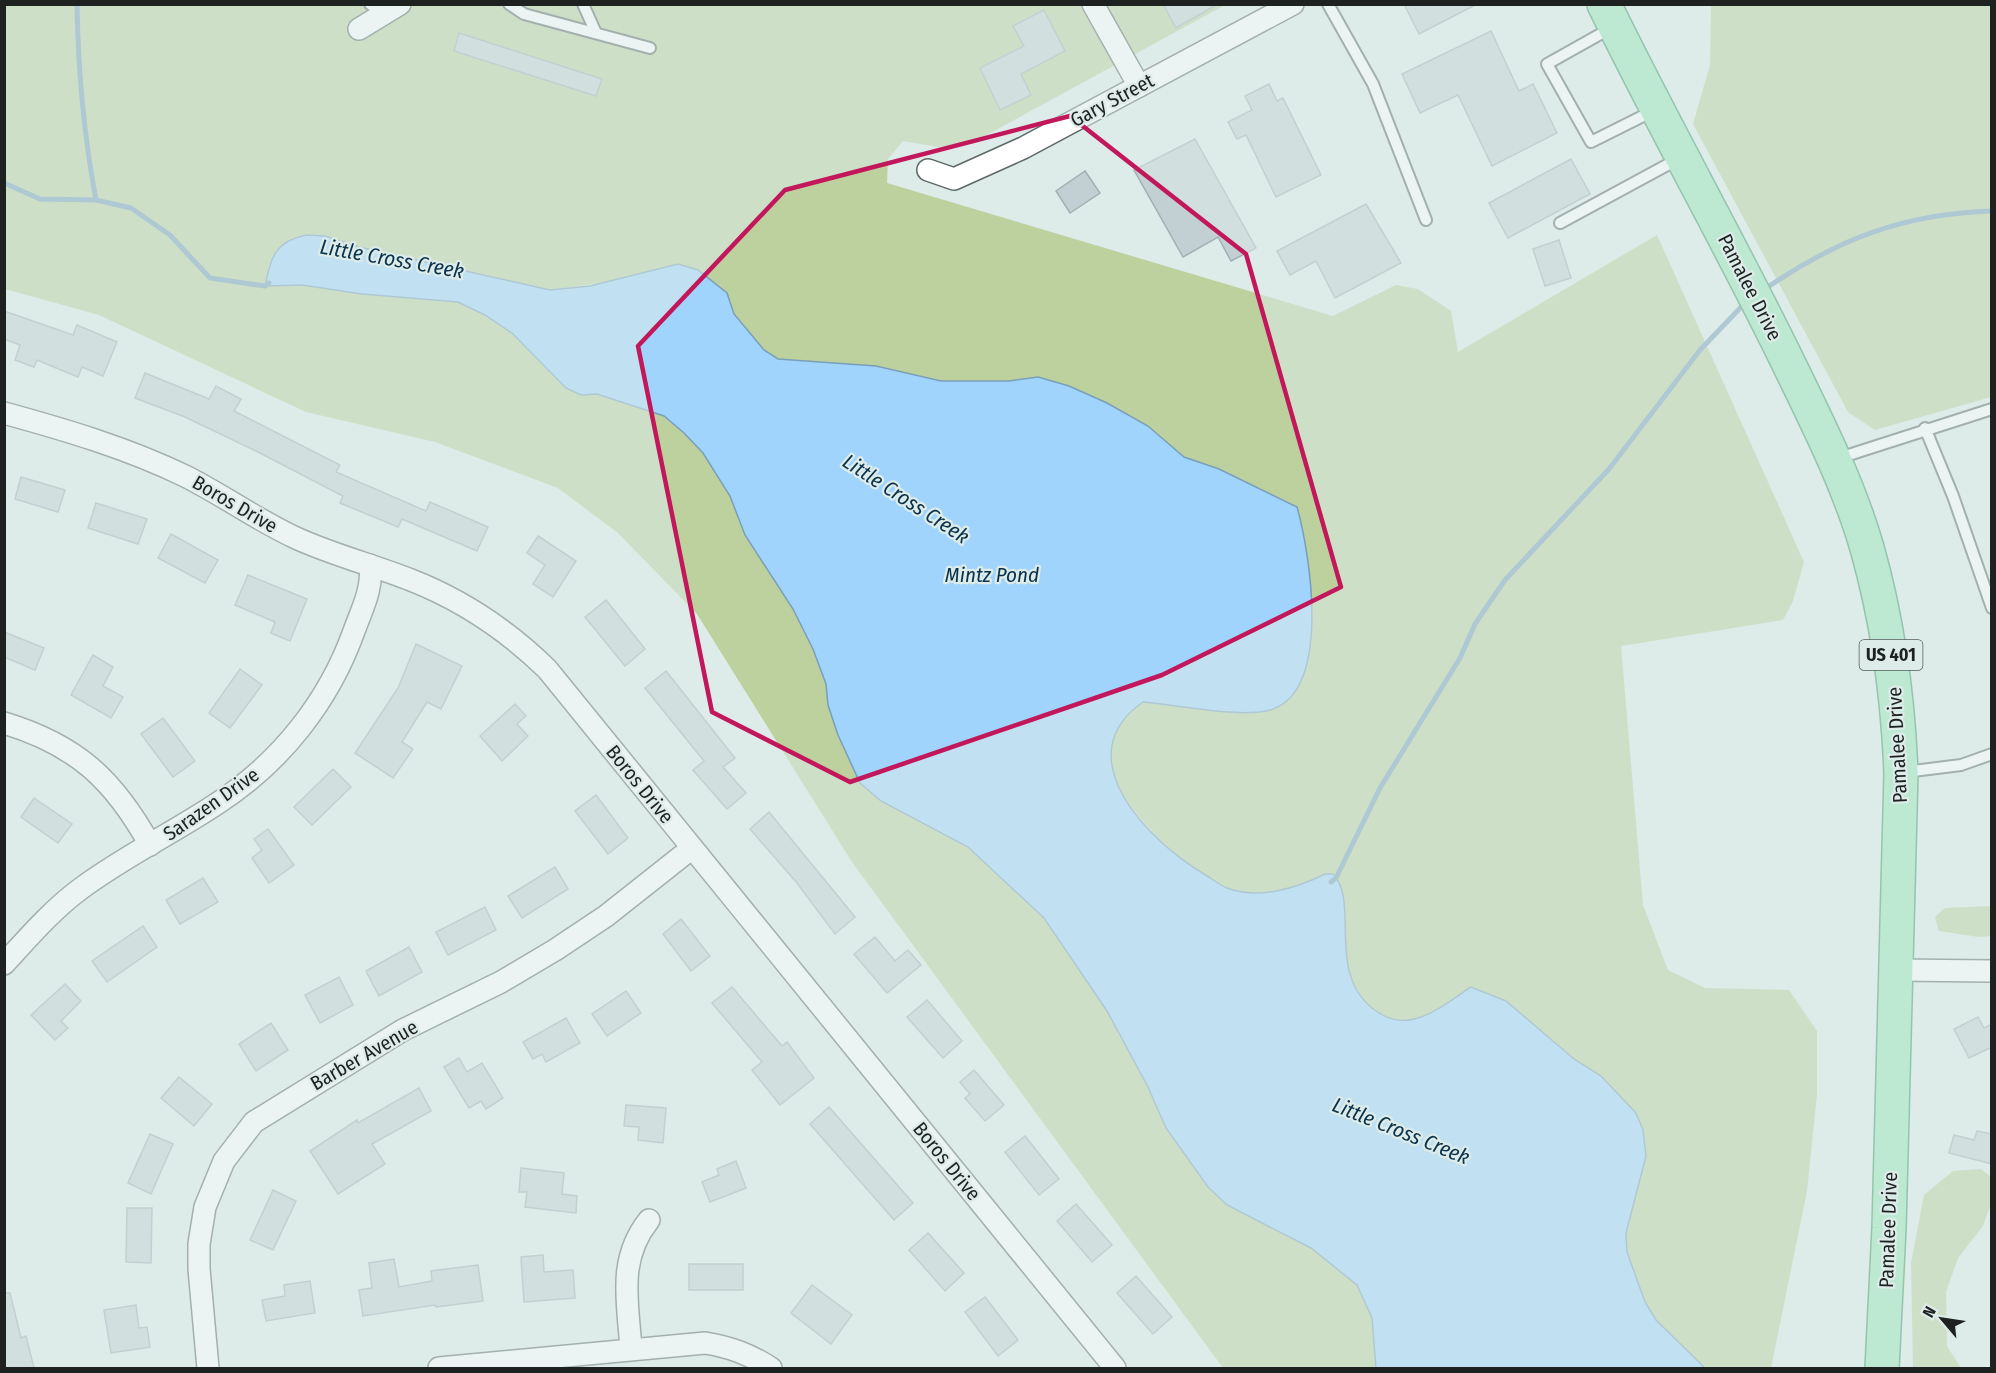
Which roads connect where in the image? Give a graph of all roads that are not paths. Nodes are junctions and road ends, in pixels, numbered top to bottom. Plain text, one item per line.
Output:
1 (509, 4) edge
2 (582, 4) edge
3 (1093, 4) edge
4 (1293, 4) edge
5 (1328, 4) edge
6 (385, 8) edge
7 (1609, 15) edge
8 (358, 29) dead end
9 (596, 33) junction
10 (650, 48) dead end
11 (1139, 86) junction
12 (1658, 108) junction
13 (1683, 156) junction
14 (927, 170) dead end
15 (1426, 220) dead end
16 (1560, 223) dead end
17 (1992, 409) edge
18 (4, 413) edge
19 (1924, 428) junction
20 (1833, 460) junction
21 (370, 565) junction
22 (1992, 608) edge
23 (4, 723) edge
24 (1992, 754) edge
25 (1901, 772) junction
26 (150, 845) junction
27 (692, 848) junction
28 (4, 964) edge
29 (1896, 970) junction
30 (1992, 971) edge
31 (649, 1220) dead end
32 (631, 1349) junction
33 (208, 1368) edge
34 (439, 1368) edge
35 (771, 1368) edge
36 (1115, 1368) edge
37 (1882, 1368) edge

1 - 9 lane
2 - 9 lane
3 - 11 street
4 - 11 street, Gary Street
5 - 15 lane
6 - 8 street
7 - 12 main road, Pamalee Drive / US 401
7 - 12 lane
9 - 10 lane
11 - 14 street, Gary Street
12 - 13 main road, Pamalee Drive / US 401
13 - 16 lane
13 - 20 main road, Pamalee Drive / US 401
17 - 19 lane
18 - 21 street, Boros Drive
19 - 20 lane
19 - 22 lane
20 - 25 main road, Pamalee Drive / US 401
21 - 26 street, Sarazen Drive
21 - 27 street, Boros Drive
23 - 26 street
24 - 25 lane
25 - 29 main road, Pamalee Drive / US 401
26 - 28 street, Sarazen Drive
27 - 33 street, Barber Avenue
27 - 36 street, Boros Drive
29 - 30 street
29 - 37 main road, Pamalee Drive / US 401
31 - 32 street
32 - 34 street
32 - 35 street

